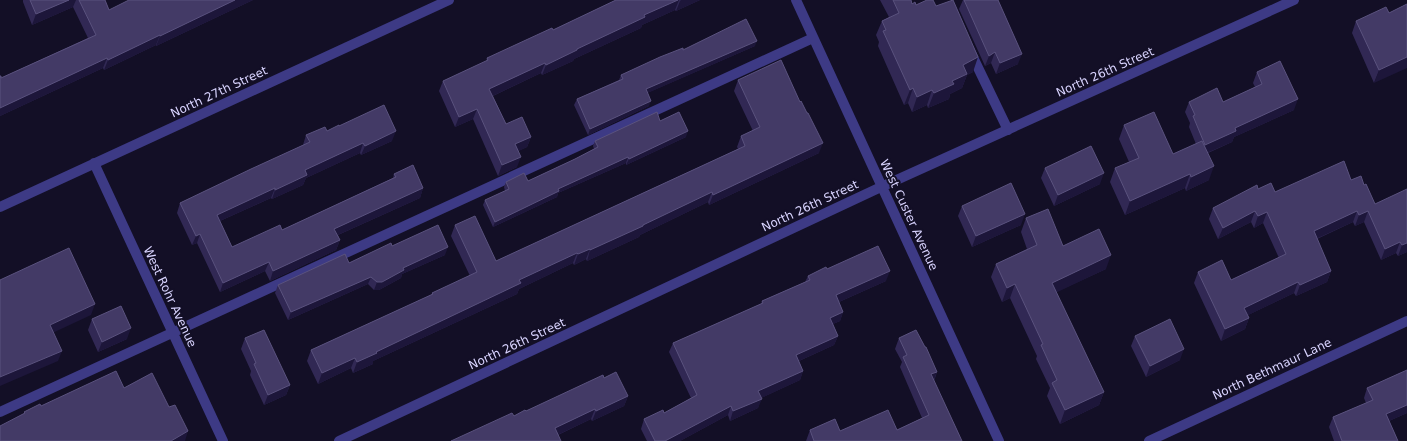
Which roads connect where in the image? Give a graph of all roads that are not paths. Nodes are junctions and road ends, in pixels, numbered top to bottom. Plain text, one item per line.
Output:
1 (449, 0) edge
2 (796, 0) edge
3 (1294, 0) edge
4 (813, 38) junction
5 (965, 40) edge
6 (1008, 130) junction
7 (94, 163) junction
8 (881, 187) junction
9 (0, 207) edge
10 (1407, 321) edge
11 (172, 333) junction
12 (0, 412) edge
13 (223, 441) edge
14 (339, 441) edge
15 (999, 441) edge
16 (1148, 441) edge

1 - 7 street, North 27th Street
2 - 4 street, West Custer Avenue
3 - 6 street, North 26th Street
4 - 8 street, West Custer Avenue
4 - 11 street
5 - 6 street
6 - 8 street, North 26th Street
7 - 9 street, North 27th Street
7 - 11 street, West Rohr Avenue
8 - 14 street, North 26th Street
8 - 15 street, West Custer Avenue
10 - 16 street, North Bethmaur Lane
11 - 12 street
11 - 13 street, West Rohr Avenue

